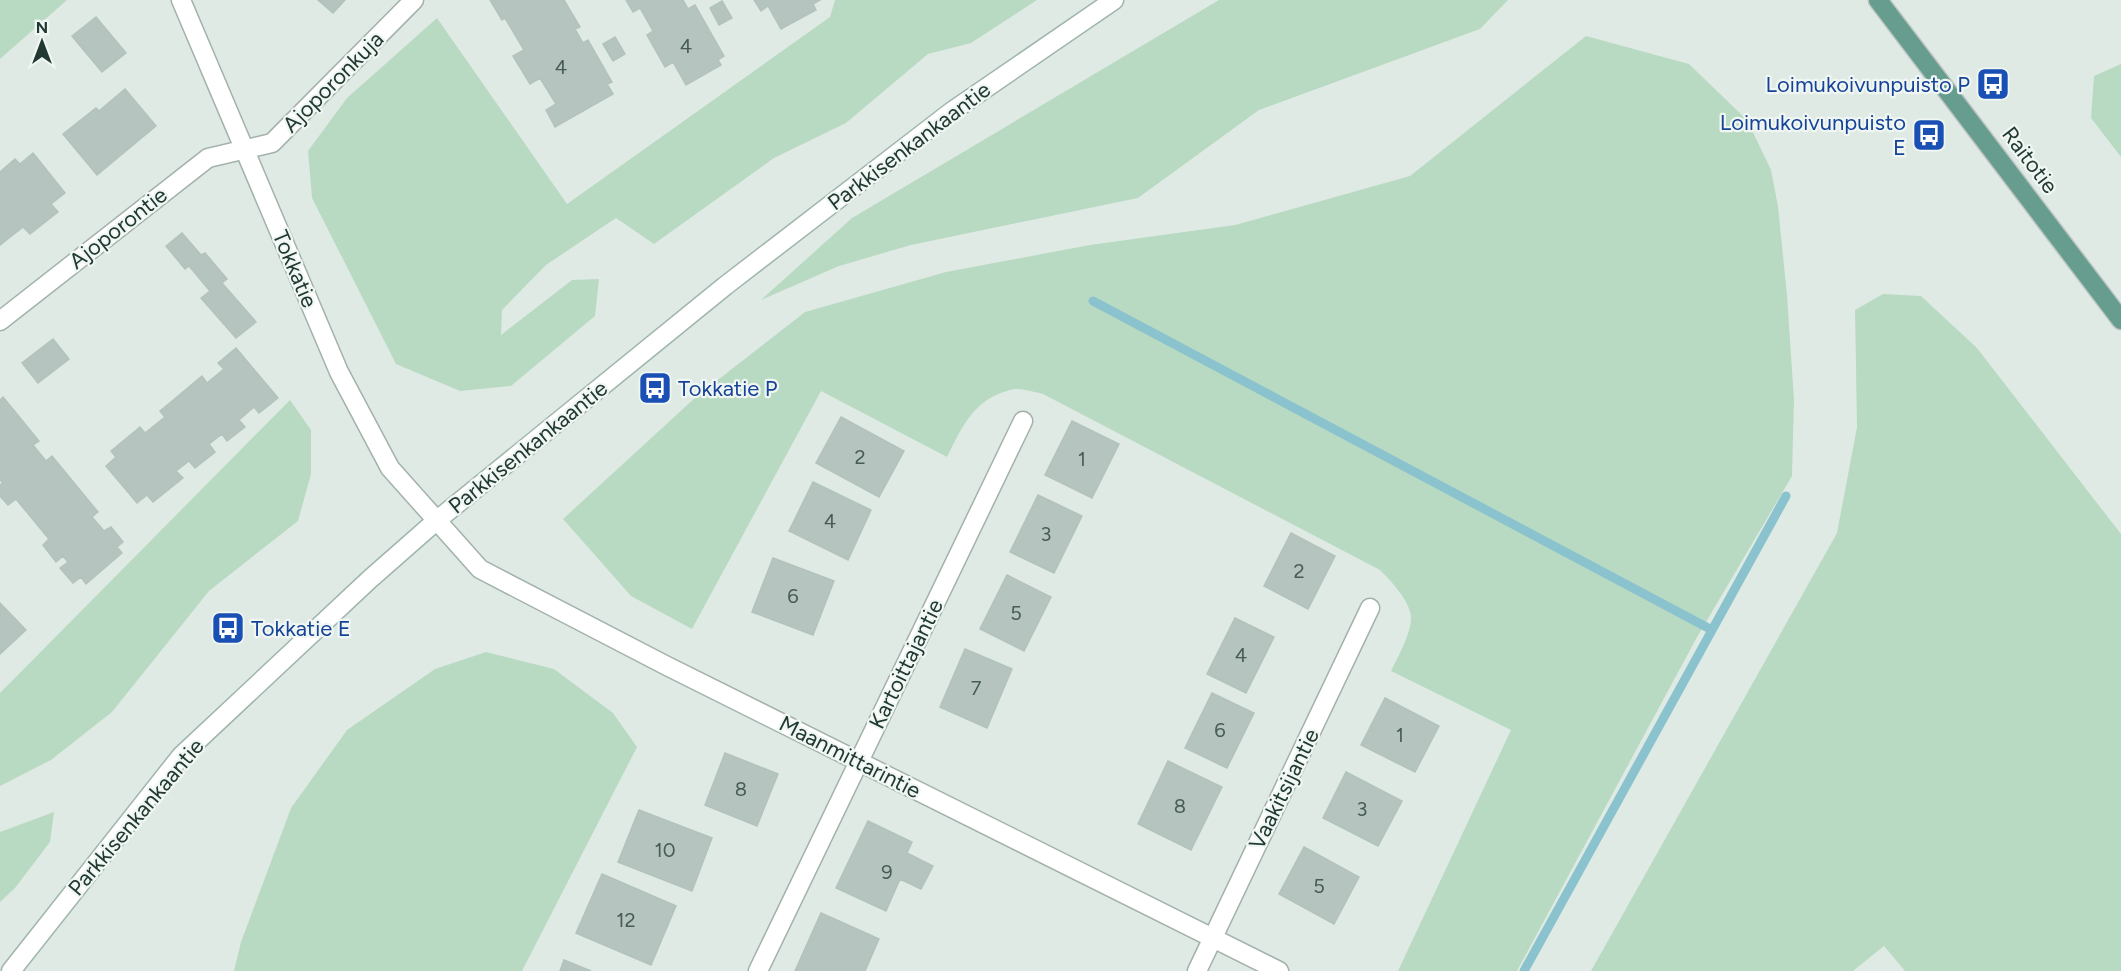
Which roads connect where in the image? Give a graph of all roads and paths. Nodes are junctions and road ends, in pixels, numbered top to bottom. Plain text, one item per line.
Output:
1 (181, 0) edge
2 (414, 0) edge
3 (1114, 0) edge
4 (1878, 0) edge
5 (243, 149) junction
6 (2121, 320) edge
7 (0, 321) edge
8 (1023, 421) dead end
9 (436, 521) junction
10 (1370, 608) dead end
11 (859, 762) junction
12 (1213, 938) junction
13 (11, 971) edge
14 (758, 971) edge
15 (1197, 971) edge
16 (1279, 971) edge

1 - 5 street, Tokkatie
2 - 5 street, Ajoporonkuja
3 - 9 street, Parkkisenkankaantie
4 - 6 main road, Raitotie
5 - 7 street, Ajoporontie
5 - 9 street, Tokkatie
8 - 11 street, Kartoittajantie
9 - 11 street, Maanmittarintie
9 - 13 street, Parkkisenkankaantie
10 - 12 street, Vaakitsijantie
11 - 12 street, Maanmittarintie
11 - 14 street, Kartoittajantie
12 - 15 street, Vaakitsijantie
12 - 16 street, Maanmittarintie

